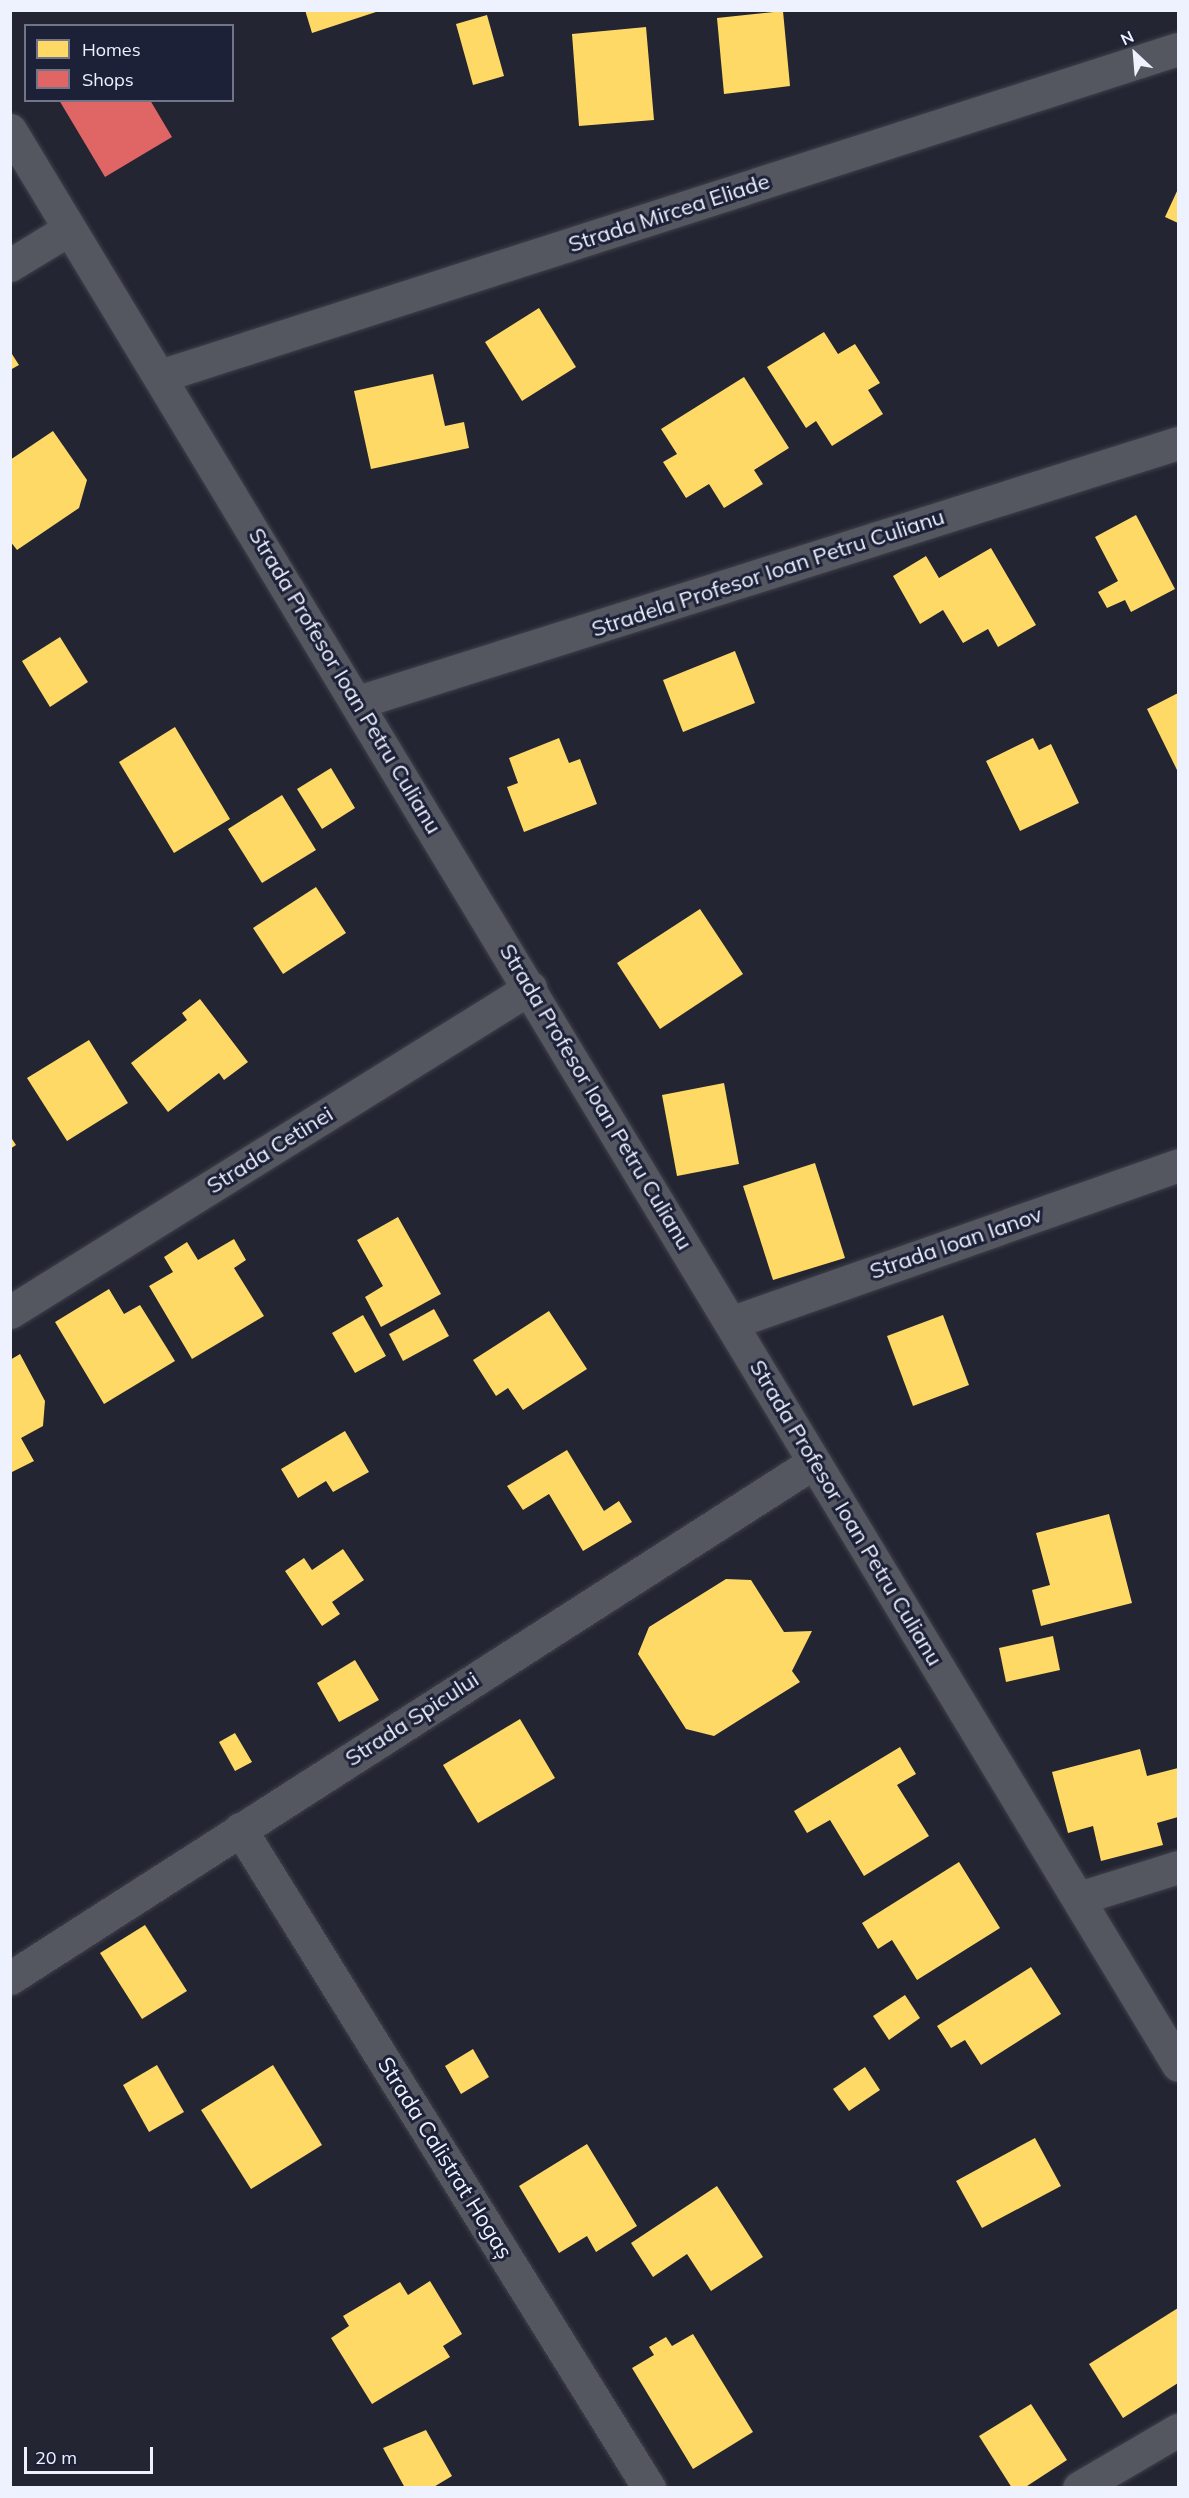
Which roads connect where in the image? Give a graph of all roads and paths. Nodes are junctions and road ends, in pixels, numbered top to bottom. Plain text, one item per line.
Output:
1 (1179, 49) edge
2 (10, 130) edge
3 (69, 229) junction
4 (10, 265) edge
5 (159, 376) junction
6 (1179, 443) edge
7 (358, 702) junction
8 (530, 988) junction
9 (1179, 1165) edge
10 (10, 1312) edge
11 (733, 1322) junction
12 (814, 1462) junction
13 (240, 1829) junction
14 (1179, 1867) edge
15 (1079, 1899) junction
16 (10, 1978) edge
17 (1179, 2065) edge
18 (1179, 2430) edge
19 (650, 2487) edge
20 (1079, 2487) edge

1 - 5 street, Strada Mircea Eliade
2 - 3 street, Strada Profesor Ioan Petru Culianu
3 - 4 street
3 - 5 street, Strada Profesor Ioan Petru Culianu
5 - 7 street, Strada Profesor Ioan Petru Culianu
6 - 7 street, Stradela Profesor Ioan Petru Culianu
7 - 8 street, Strada Profesor Ioan Petru Culianu
8 - 10 street, Strada Cetinei
8 - 11 street, Strada Profesor Ioan Petru Culianu
9 - 11 street, Strada Ioan Ianov
11 - 12 street, Strada Profesor Ioan Petru Culianu
12 - 13 street, Strada Spicului
12 - 15 street, Strada Profesor Ioan Petru Culianu
13 - 16 street, Strada Spicului
13 - 19 street, Strada Calistrat Hogaș
14 - 15 street
15 - 17 street, Strada Profesor Ioan Petru Culianu
18 - 20 street

